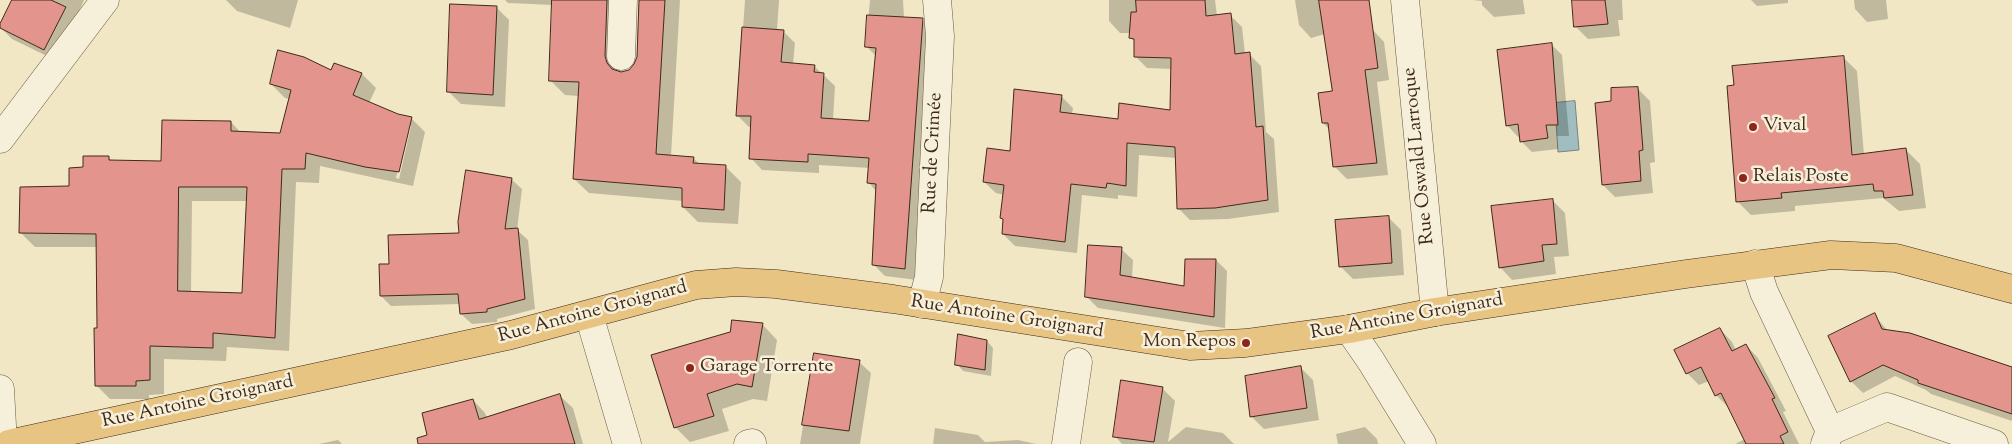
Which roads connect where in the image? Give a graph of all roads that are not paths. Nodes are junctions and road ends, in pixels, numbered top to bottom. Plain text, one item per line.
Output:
1 (105, 0) edge
2 (623, 0) edge
3 (937, 0) edge
4 (1404, 0) edge
5 (621, 56) dead end
6 (0, 139) edge
7 (1755, 264) junction
8 (2012, 289) edge
9 (922, 304) junction
10 (1435, 312) junction
11 (589, 315) junction
12 (1348, 329) junction
13 (1078, 362) dead end
14 (0, 389) edge
15 (1828, 438) edge
16 (3, 444) edge
17 (9, 444) edge
18 (627, 444) edge
19 (1066, 444) edge
20 (1422, 444) edge
21 (1994, 444) edge

1 - 6 street
2 - 5 street
3 - 9 street, Rue de Crimée
4 - 10 street, Rue Oswald Larroque
7 - 8 main road, Rue Antoine Groignard
7 - 10 main road, Rue Antoine Groignard
7 - 15 street
9 - 11 main road, Rue Antoine Groignard
9 - 12 main road, Rue Antoine Groignard
10 - 12 main road, Rue Antoine Groignard
11 - 17 main road, Rue Antoine Groignard
11 - 18 street
12 - 20 street
13 - 19 street
14 - 16 street
15 - 21 street

